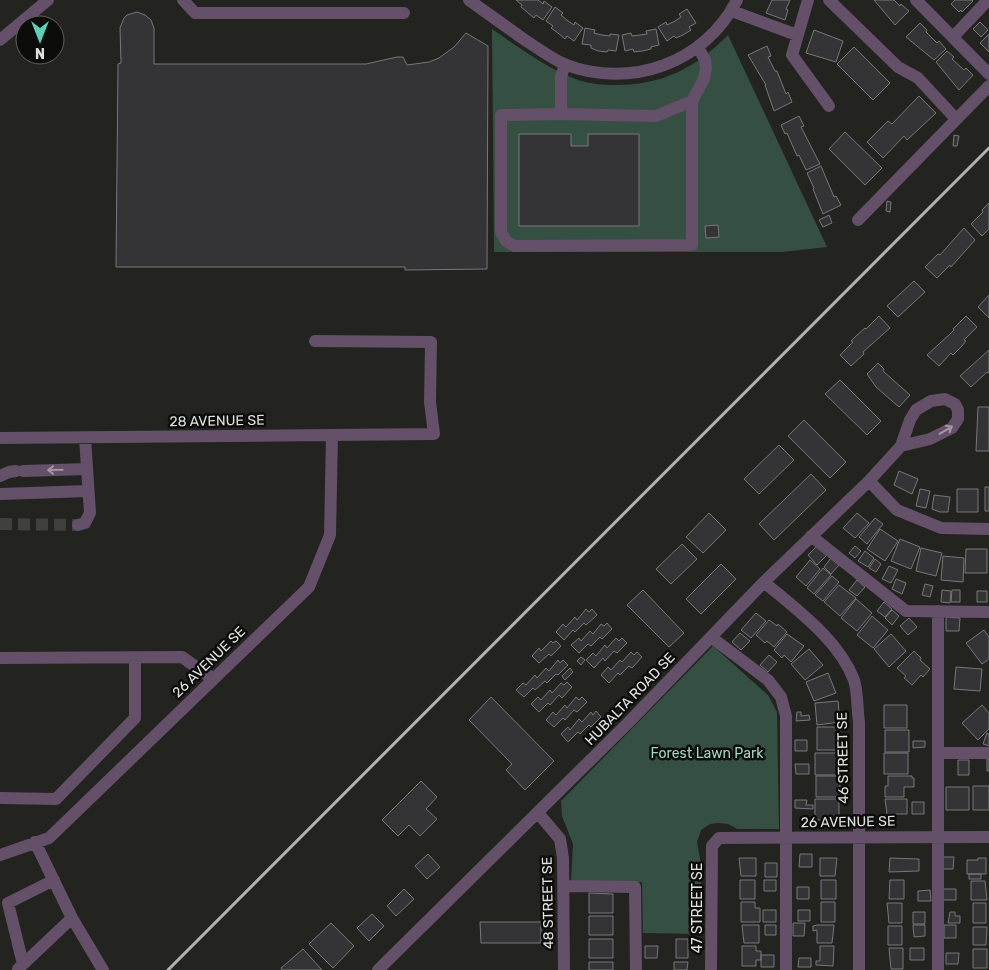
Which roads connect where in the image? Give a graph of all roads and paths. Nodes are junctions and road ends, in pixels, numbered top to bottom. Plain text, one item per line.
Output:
1 (48, 0) edge
2 (183, 0) edge
3 (469, 0) edge
4 (808, 0) edge
5 (829, 0) edge
6 (916, 0) edge
7 (988, 0) edge
8 (734, 5) edge
9 (404, 13) dead end
10 (797, 36) junction
11 (953, 37) junction
12 (1, 39) edge
13 (698, 47) junction
14 (565, 64) junction
15 (989, 74) edge
16 (989, 86) edge
17 (692, 101) junction
18 (829, 106) dead end
19 (561, 114) junction
20 (956, 119) junction
21 (858, 220) dead end
22 (315, 341) dead end
23 (332, 435) junction
24 (0, 438) edge
25 (85, 438) junction
26 (900, 446) junction
27 (87, 469) junction
28 (0, 476) edge
29 (869, 481) junction
30 (88, 491) junction
31 (2, 494) dead end
32 (78, 525) dead end
33 (989, 529) edge
34 (811, 536) junction
35 (764, 582) junction
36 (938, 612) junction
37 (989, 612) edge
38 (711, 637) junction
39 (0, 658) edge
40 (135, 658) junction
41 (213, 679) junction
42 (938, 753) junction
43 (989, 753) edge
44 (0, 798) edge
45 (538, 813) junction
46 (938, 836) junction
47 (989, 837) edge
48 (786, 838) junction
49 (859, 838) junction
50 (36, 842) junction
51 (712, 846) joint
52 (2, 852) edge
53 (54, 880) junction
54 (564, 886) junction
55 (8, 903) junction
56 (0, 914) edge
57 (72, 918) junction
58 (20, 967) edge
59 (103, 970) edge
60 (378, 970) edge
61 (564, 970) edge
62 (636, 970) edge
63 (711, 970) edge
64 (786, 970) edge
65 (859, 970) edge
66 (938, 970) edge

1 - 12 street
2 - 9 street
3 - 14 street
4 - 10 street
5 - 20 street
6 - 11 street
7 - 11 street
8 - 10 street
8 - 13 street
10 - 18 street
11 - 15 street
13 - 14 street
13 - 17 street
14 - 19 street
16 - 20 street
17 - 19 street
17 - 19 street
20 - 21 street
22 - 23 street, 28 AVENUE SE
23 - 25 street, 28 AVENUE SE
23 - 41 street, 26 AVENUE SE
24 - 25 street, 28 AVENUE SE
25 - 27 street
26 -> 26 street, HUBALTA ROAD SE
26 - 29 street, HUBALTA ROAD SE
27 -> 28 street
27 - 30 street
29 - 33 street
29 - 34 street, HUBALTA ROAD SE
30 - 31 street
30 - 32 street
34 - 35 street, HUBALTA ROAD SE
34 - 36 street
35 - 38 street, HUBALTA ROAD SE
35 - 49 street, 46 STREET SE
36 - 37 street
36 - 42 street
38 - 45 street, HUBALTA ROAD SE
38 - 48 street
39 - 40 street
40 - 41 street
40 - 44 street
41 - 50 street, 26 AVENUE SE
42 - 43 street
42 - 46 street
45 - 54 street, 48 STREET SE
45 - 60 street, HUBALTA ROAD SE
46 - 47 street, 26 AVENUE SE
46 - 49 street, 26 AVENUE SE
46 - 66 street
48 - 49 street, 26 AVENUE SE
48 - 51 street, 26 AVENUE SE
48 - 64 street
49 - 65 street, 46 STREET SE
50 - 52 street, 26 AVENUE SE
50 - 53 street
51 - 63 street, 47 STREET SE
53 - 55 street
53 - 57 street
54 - 61 street, 48 STREET SE
54 - 62 street
55 - 56 street
55 - 58 street
57 - 58 street
57 - 59 street

